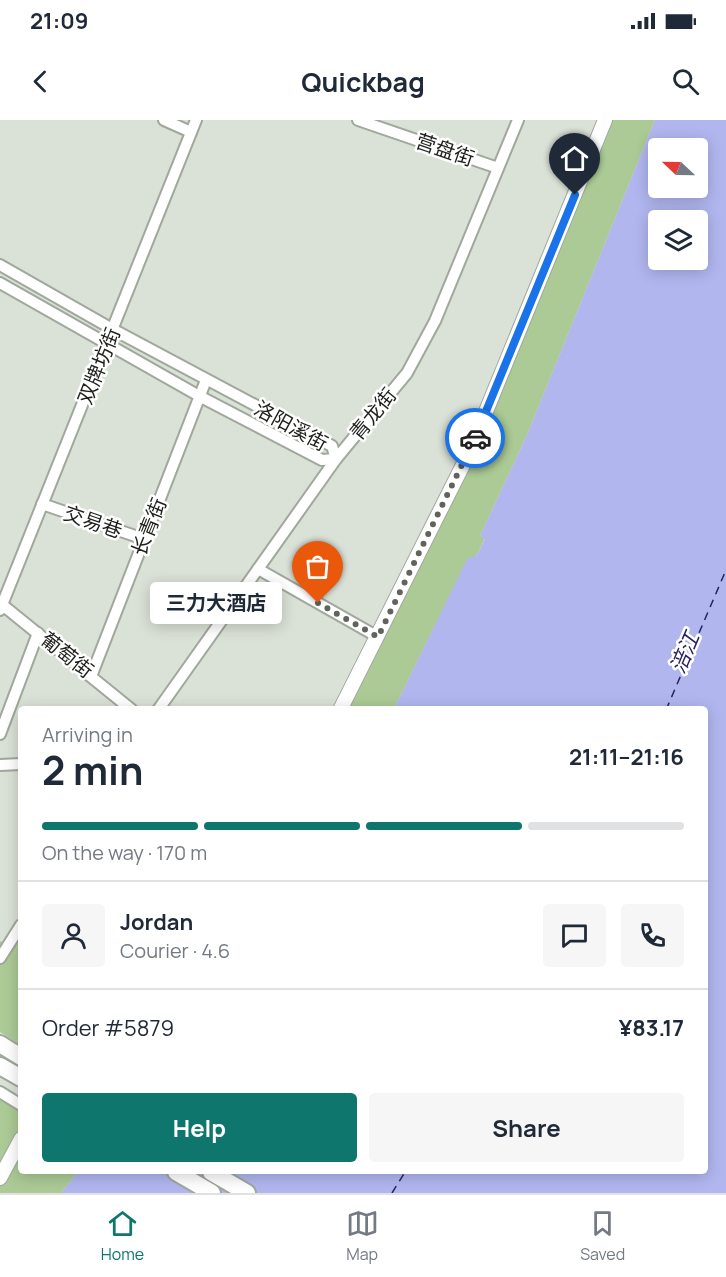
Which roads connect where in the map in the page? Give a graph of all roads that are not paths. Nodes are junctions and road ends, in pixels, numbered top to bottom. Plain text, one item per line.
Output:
1 (164, 120) edge
2 (196, 120) edge
3 (358, 120) edge
4 (518, 120) edge
5 (605, 120) edge
6 (191, 132) junction
7 (498, 168) junction
8 (0, 265) edge
9 (0, 283) edge
10 (114, 330) junction
11 (108, 345) junction
12 (206, 380) junction
13 (201, 397) junction
14 (336, 459) junction
15 (42, 504) junction
16 (144, 539) junction
17 (258, 569) junction
18 (1, 606) edge
19 (38, 633) junction
20 (378, 637) junction
21 (92, 674) junction
22 (128, 706) edge
23 (161, 706) edge
24 (342, 706) edge
25 (0, 734) edge
26 (18, 764) edge
27 (0, 765) edge
28 (18, 928) edge
29 (4, 943) edge
30 (0, 958) edge
31 (0, 1044) edge
32 (18, 1055) edge
33 (0, 1066) edge
34 (18, 1076) edge
35 (0, 1092) edge
36 (18, 1103) edge
37 (18, 1145) edge
38 (179, 1174) edge
39 (214, 1174) edge
40 (0, 1178) edge
41 (212, 1193) edge
42 (247, 1193) edge

1 - 6 street
2 - 6 street, 双牌坊街
3 - 7 street, 营盘街
4 - 7 street, 青龙街
5 - 20 main road
6 - 10 street, 双牌坊街
7 - 14 street, 青龙街
8 - 10 street, 洛阳溪街
9 - 11 street, 洛阳溪街
10 - 11 street, 双牌坊街
10 - 12 street, 洛阳溪街
11 - 13 street, 洛阳溪街
11 - 15 street, 双牌坊街
12 - 13 street, 长青街
12 - 14 street, 洛阳溪街
13 - 14 street, 洛阳溪街
13 - 16 street, 长青街
14 - 17 street, 青龙街
15 - 16 street, 交易巷
15 - 18 street, 双牌坊街
16 - 21 street, 长青街
17 - 20 street
17 - 23 street, 青龙街
18 - 19 street, 葡萄街
19 - 21 street, 葡萄街
19 - 25 street
20 - 24 main road
21 - 22 street, 葡萄街
26 - 27 street
28 - 29 street
29 - 30 street
31 - 32 highway
33 - 34 highway
35 - 36 street
37 - 40 main road
38 - 41 highway
39 - 42 highway

